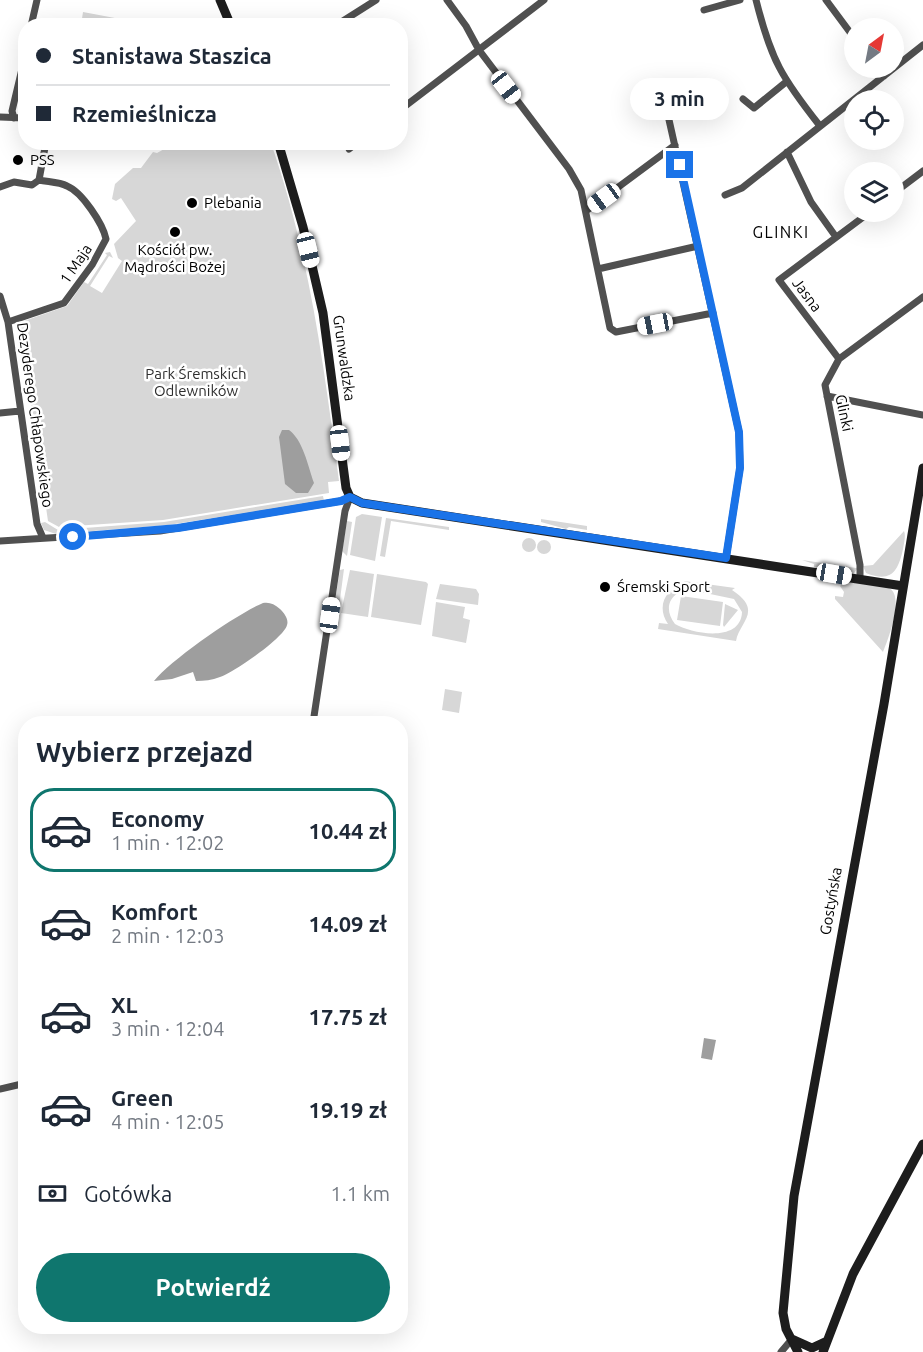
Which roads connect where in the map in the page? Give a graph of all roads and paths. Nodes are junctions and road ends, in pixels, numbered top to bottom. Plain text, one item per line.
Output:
1 (37, 0) edge
2 (220, 0) edge
3 (376, 0) edge
4 (447, 0) edge
5 (544, 0) edge
6 (740, 0) edge
7 (756, 0) edge
8 (826, 0) edge
9 (704, 10) dead end
10 (33, 18) edge
11 (228, 18) edge
12 (348, 18) edge
13 (844, 24) edge
14 (923, 45) edge
15 (479, 50) junction
16 (904, 60) edge
17 (881, 78) edge
18 (786, 82) junction
19 (18, 86) edge
20 (743, 99) dead end
21 (666, 102) dead end
22 (408, 104) edge
23 (0, 117) edge
24 (14, 118) junction
25 (18, 118) edge
26 (820, 126) junction
27 (675, 145) junction
28 (45, 150) edge
29 (280, 150) edge
30 (787, 152) junction
31 (923, 171) edge
32 (39, 180) junction
33 (904, 185) edge
34 (0, 187) edge
35 (725, 195) dead end
36 (586, 211) junction
37 (856, 222) edge
38 (836, 237) junction
39 (698, 246) junction
40 (598, 269) junction
41 (0, 296) edge
42 (923, 297) edge
43 (713, 313) junction
44 (8, 322) junction
45 (839, 359) junction
46 (827, 396) junction
47 (20, 411) junction
48 (0, 413) edge
49 (923, 415) edge
50 (923, 468) edge
51 (350, 497) junction
52 (43, 538) junction
53 (0, 541) edge
54 (726, 558) junction
55 (860, 579) junction
56 (903, 586) junction
57 (314, 716) edge
58 (18, 1085) edge
59 (0, 1089) edge
60 (923, 1144) edge
61 (792, 1340) junction
62 (827, 1341) junction
63 (814, 1350) edge
64 (781, 1352) edge
65 (798, 1352) edge
66 (823, 1352) edge

1 - 10 street
2 - 11 main road
3 - 12 street
4 - 15 street
5 - 15 street
6 - 9 street
7 - 18 street
8 - 13 street
14 - 16 street
15 - 22 street
15 - 36 street
17 - 26 street
18 - 20 street
18 - 26 street
19 - 24 street
21 - 27 street
23 - 24 street
24 - 25 street
26 - 30 street
27 - 36 street
27 - 39 street
28 - 32 street
29 - 51 main road, Grunwaldzka
30 - 35 street
30 - 38 street
31 - 33 street
32 - 34 street, 1 Maja
32 - 44 street, 1 Maja
36 - 40 street
37 - 38 street, Jasna
38 - 45 street, Jasna
39 - 40 street
39 - 43 street
40 - 43 street
41 - 44 street, Dezyderego Chłapowskiego
42 - 45 street, Glinki
43 - 54 street
44 - 47 street, Dezyderego Chłapowskiego
45 - 46 street, Glinki
46 - 49 street
46 - 55 street, Glinki
47 - 48 street
47 - 52 street, Dezyderego Chłapowskiego
50 - 56 main road, Gostyńska
51 - 52 street
51 - 54 main road
51 - 57 street, Grunwaldzka
52 - 53 street
54 - 55 main road
55 - 56 main road
56 - 61 main road, Gostyńska
58 - 59 street
60 - 62 main road
61 - 63 main road
61 - 64 street
61 - 65 main road, Gostyńska
62 - 63 main road
62 - 66 main road

